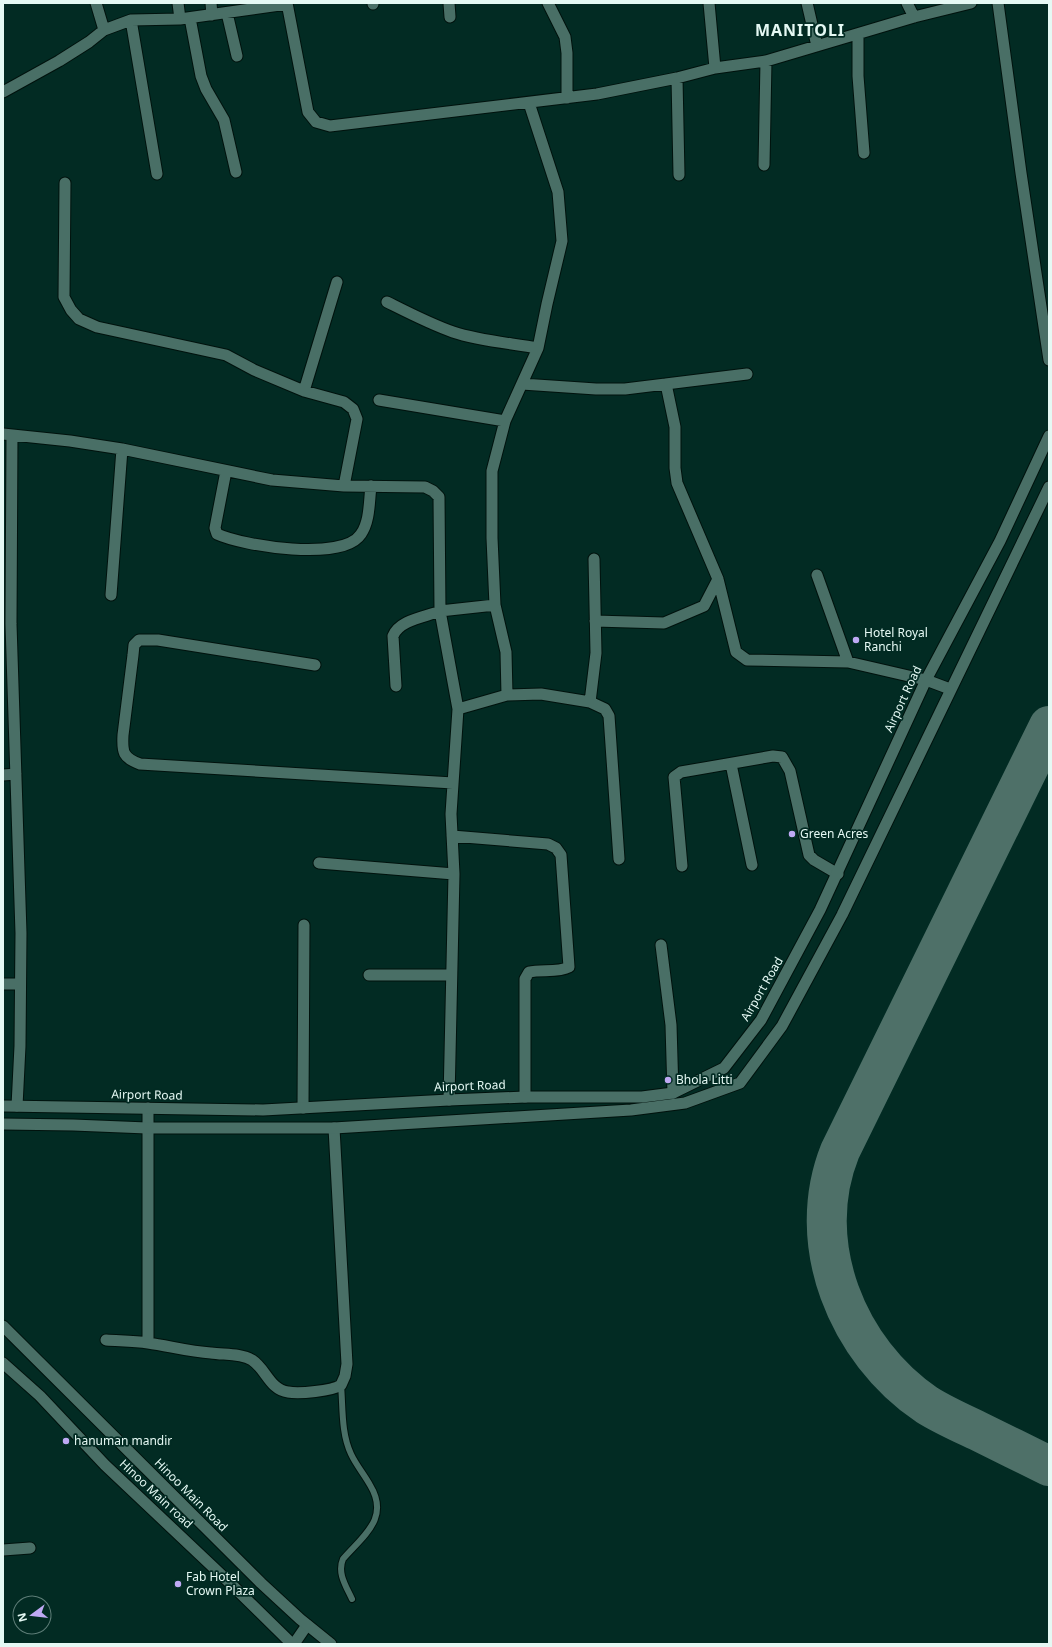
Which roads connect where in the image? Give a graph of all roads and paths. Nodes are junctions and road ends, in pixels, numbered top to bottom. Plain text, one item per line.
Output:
1 (96, 3) edge
2 (178, 3) edge
3 (211, 3) edge
4 (449, 3) edge
5 (548, 3) edge
6 (709, 3) edge
7 (807, 3) edge
8 (907, 3) edge
9 (972, 3) edge
10 (998, 3) edge
11 (287, 4) edge
12 (227, 13) junction
13 (212, 15) junction
14 (450, 17) dead end
15 (914, 17) junction
16 (185, 18) junction
17 (130, 20) junction
18 (104, 30) junction
19 (858, 34) junction
20 (817, 46) junction
21 (237, 56) dead end
22 (766, 61) junction
23 (715, 68) junction
24 (677, 78) junction
25 (3, 92) edge
26 (567, 98) junction
27 (529, 103) junction
28 (864, 153) dead end
29 (764, 165) dead end
30 (236, 172) dead end
31 (157, 174) dead end
32 (679, 175) dead end
33 (65, 183) dead end
34 (336, 282) dead end
35 (387, 302) dead end
36 (538, 348) junction
37 (1049, 360) edge
38 (747, 374) dead end
39 (522, 384) junction
40 (666, 384) junction
41 (304, 390) junction
42 (379, 400) dead end
43 (505, 421) junction
44 (8, 435) edge
45 (1049, 436) edge
46 (122, 449) junction
47 (226, 471) junction
48 (344, 486) junction
49 (371, 486) junction
50 (1049, 487) edge
51 (594, 559) dead end
52 (817, 576) dead end
53 (718, 579) junction
54 (111, 595) dead end
55 (495, 605) junction
56 (440, 612) junction
57 (595, 621) junction
58 (848, 662) junction
59 (314, 665) dead end
60 (926, 680) junction
61 (396, 686) dead end
62 (950, 689) junction
63 (507, 695) junction
64 (590, 702) junction
65 (458, 709) junction
66 (731, 764) junction
67 (16, 774) junction
68 (3, 775) edge
69 (453, 782) junction
70 (452, 836) junction
71 (619, 859) dead end
72 (319, 863) dead end
73 (752, 865) dead end
74 (682, 866) dead end
75 (454, 874) junction
76 (838, 874) junction
77 (304, 925) dead end
78 (661, 945) dead end
79 (369, 975) dead end
80 (451, 975) junction
81 (3, 984) edge
82 (20, 984) junction
83 (673, 1093) junction
84 (525, 1097) junction
85 (449, 1100) junction
86 (3, 1106) edge
87 (17, 1106) junction
88 (148, 1108) junction
89 (303, 1108) junction
90 (3, 1124) edge
91 (147, 1128) junction
92 (334, 1128) junction
93 (3, 1326) edge
94 (106, 1340) dead end
95 (148, 1343) junction
96 (3, 1363) edge
97 (341, 1385) junction
98 (30, 1548) dead end
99 (3, 1550) edge
100 (352, 1599) dead end
101 (307, 1624) junction
102 (293, 1644) edge
103 (331, 1644) edge

1 - 18 street
2 - 16 street
3 - 13 street
4 - 14 street
5 - 26 street
6 - 23 street
7 - 20 street
8 - 15 street
9 - 15 street
10 - 37 street
11 - 12 street
11 - 27 street
12 - 13 street
12 - 21 street
13 - 16 street
15 - 19 street
16 - 17 street
16 - 30 street
17 - 18 street
17 - 31 street
18 - 25 street
19 - 20 street
19 - 28 street
20 - 22 street
22 - 23 street
22 - 29 street
23 - 24 street
24 - 26 street
24 - 32 street
26 - 27 street
27 - 36 street
33 - 41 street
34 - 41 street
35 - 36 street
36 - 39 street
38 - 40 street
39 - 40 street
39 - 43 street
40 - 53 street
41 - 48 street
42 - 43 street
43 - 55 street
44 - 46 street
44 - 67 street
45 - 60 street, Airport Road
46 - 47 street
46 - 54 street
47 - 48 street
47 - 49 street
48 - 49 street
49 - 56 street
50 - 62 street
51 - 57 street
52 - 58 street
53 - 57 street
53 - 58 street
55 - 56 street
55 - 63 street
56 - 61 street
56 - 65 street
57 - 64 street
58 - 60 street
59 - 69 street
60 - 62 street
60 - 76 street, Airport Road
62 - 92 street
63 - 64 street
63 - 65 street
64 - 71 street
65 - 69 street
66 - 73 street
66 - 74 street
66 - 76 street
67 - 68 street
67 - 82 street
69 - 70 street
70 - 75 street
70 - 84 street
72 - 75 street
75 - 80 street
76 - 83 street, Airport Road
77 - 89 street
78 - 83 street
79 - 80 street
80 - 85 street
81 - 82 street
82 - 87 street
83 - 84 street, Airport Road
84 - 85 street, Airport Road
85 - 89 street, Airport Road
86 - 87 street, Airport Road
87 - 88 street, Airport Road
88 - 89 street, Airport Road
88 - 91 street
90 - 91 street
91 - 92 street
91 - 95 street
92 - 97 street
93 - 101 street, Hinoo Main Road
94 - 95 street
95 - 97 street
96 - 102 street, Hinoo Main road
97 - 100 lane
98 - 99 street
101 - 102 street
101 - 103 street, Hinoo Main Road

